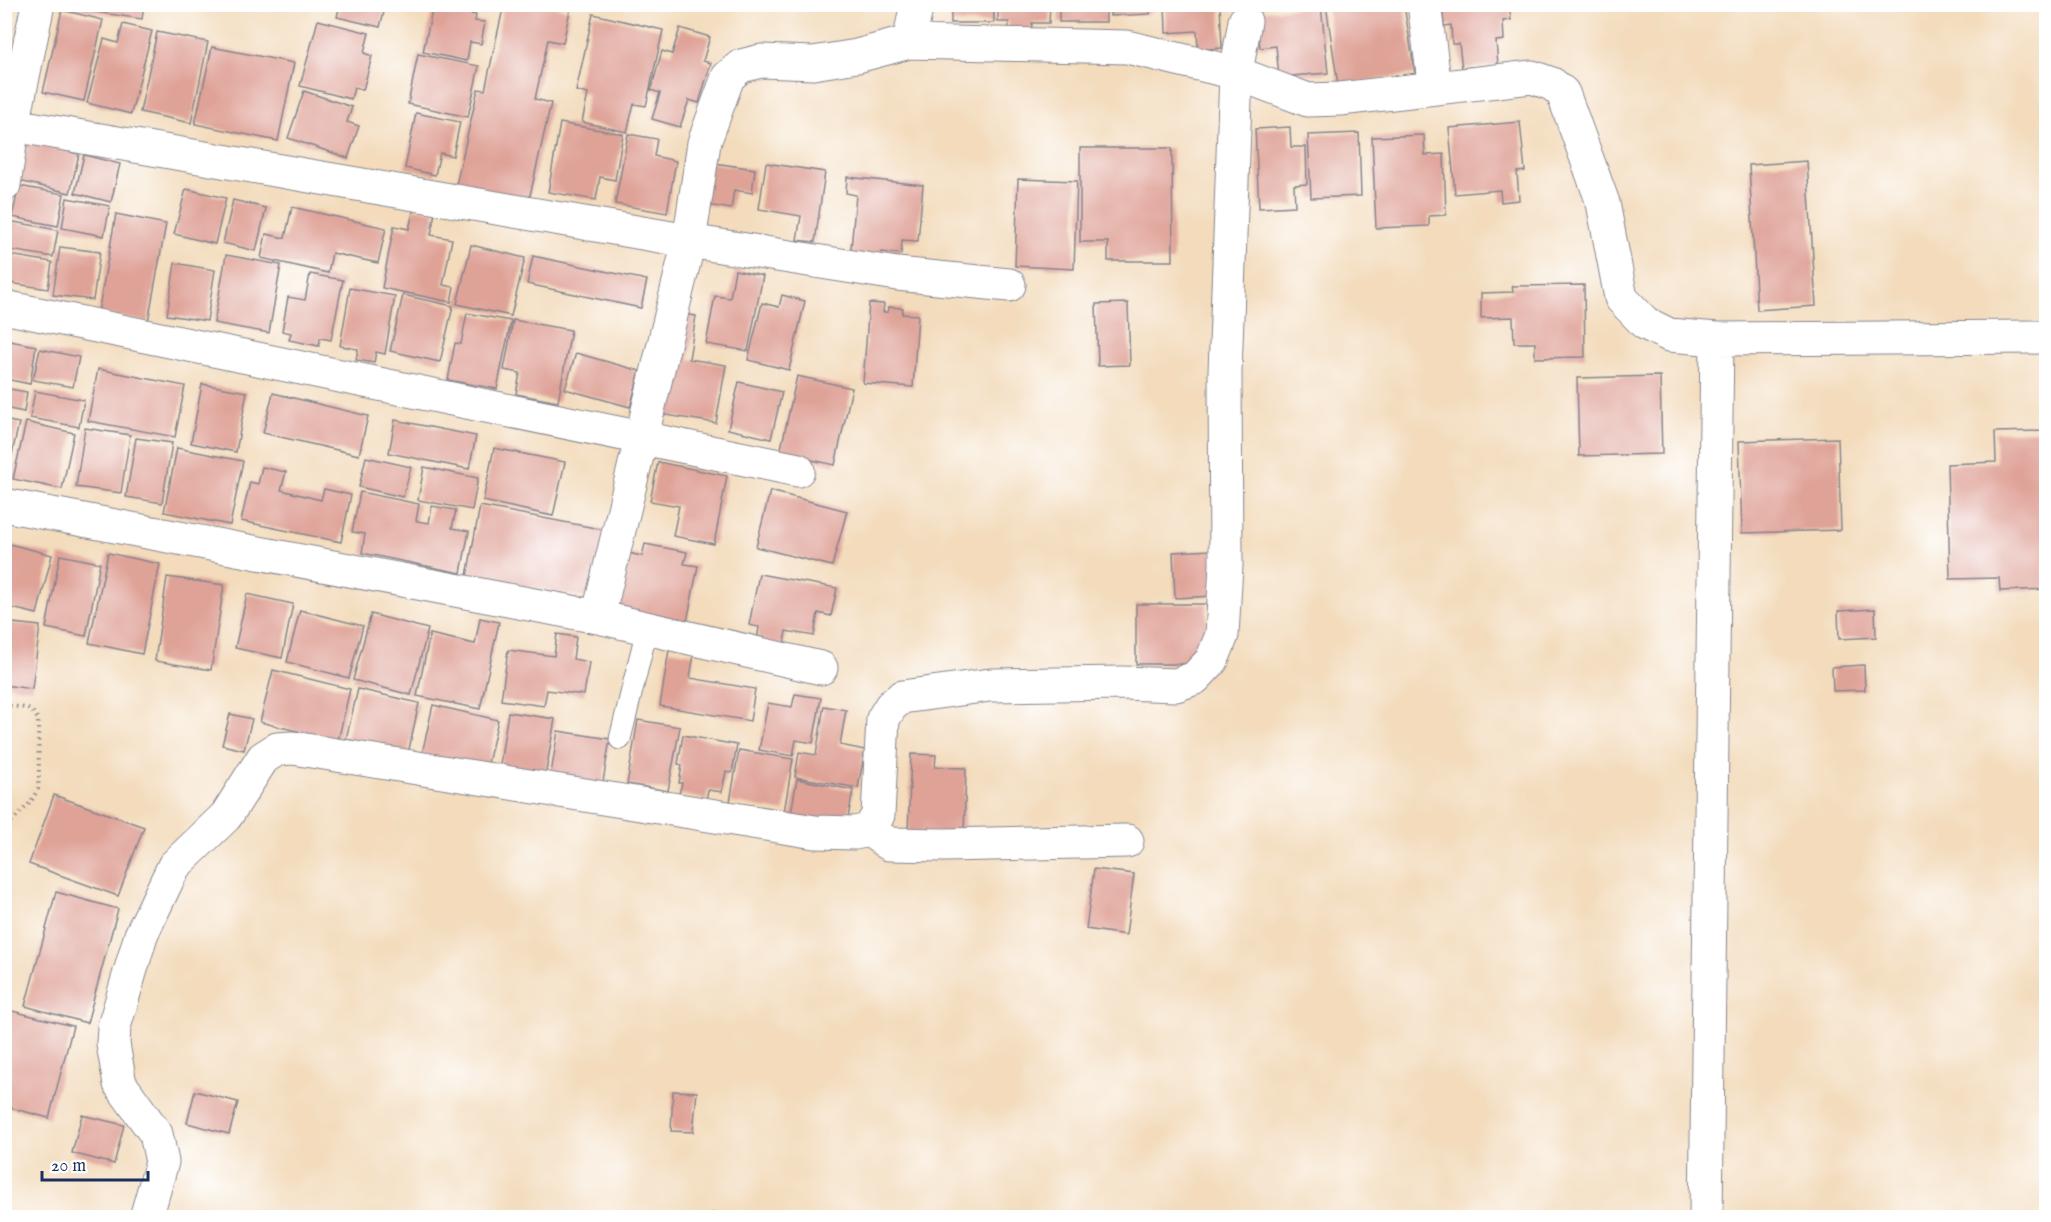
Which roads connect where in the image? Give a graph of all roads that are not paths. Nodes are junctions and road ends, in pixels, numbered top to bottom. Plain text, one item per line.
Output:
1 (38, 4) edge
2 (917, 4) edge
3 (1424, 4) edge
4 (1245, 21) dead end
5 (909, 42) junction
6 (1236, 73) junction
7 (1436, 88) junction
8 (13, 125) junction
9 (4, 185) edge
10 (689, 241) junction
11 (1009, 285) dead end
12 (4, 307) edge
13 (2046, 337) edge
14 (1717, 339) junction
15 (642, 438) junction
16 (798, 470) dead end
17 (4, 505) edge
18 (598, 617) junction
19 (647, 629) junction
20 (821, 668) dead end
21 (620, 739) dead end
22 (869, 830) junction
23 (1127, 841) dead end
24 (146, 1218) edge
25 (1706, 1218) edge

1 - 8 street
2 - 5 street
3 - 7 street
4 - 6 street
5 - 6 street
5 - 10 street
6 - 7 street
6 - 22 street
7 - 14 street
8 - 9 street
8 - 10 street
10 - 11 street
10 - 15 street
12 - 15 street
13 - 14 street
14 - 25 street
15 - 16 street
15 - 18 street
17 - 18 street
18 - 19 street
19 - 20 street
19 - 21 lane
22 - 23 street
22 - 24 street

